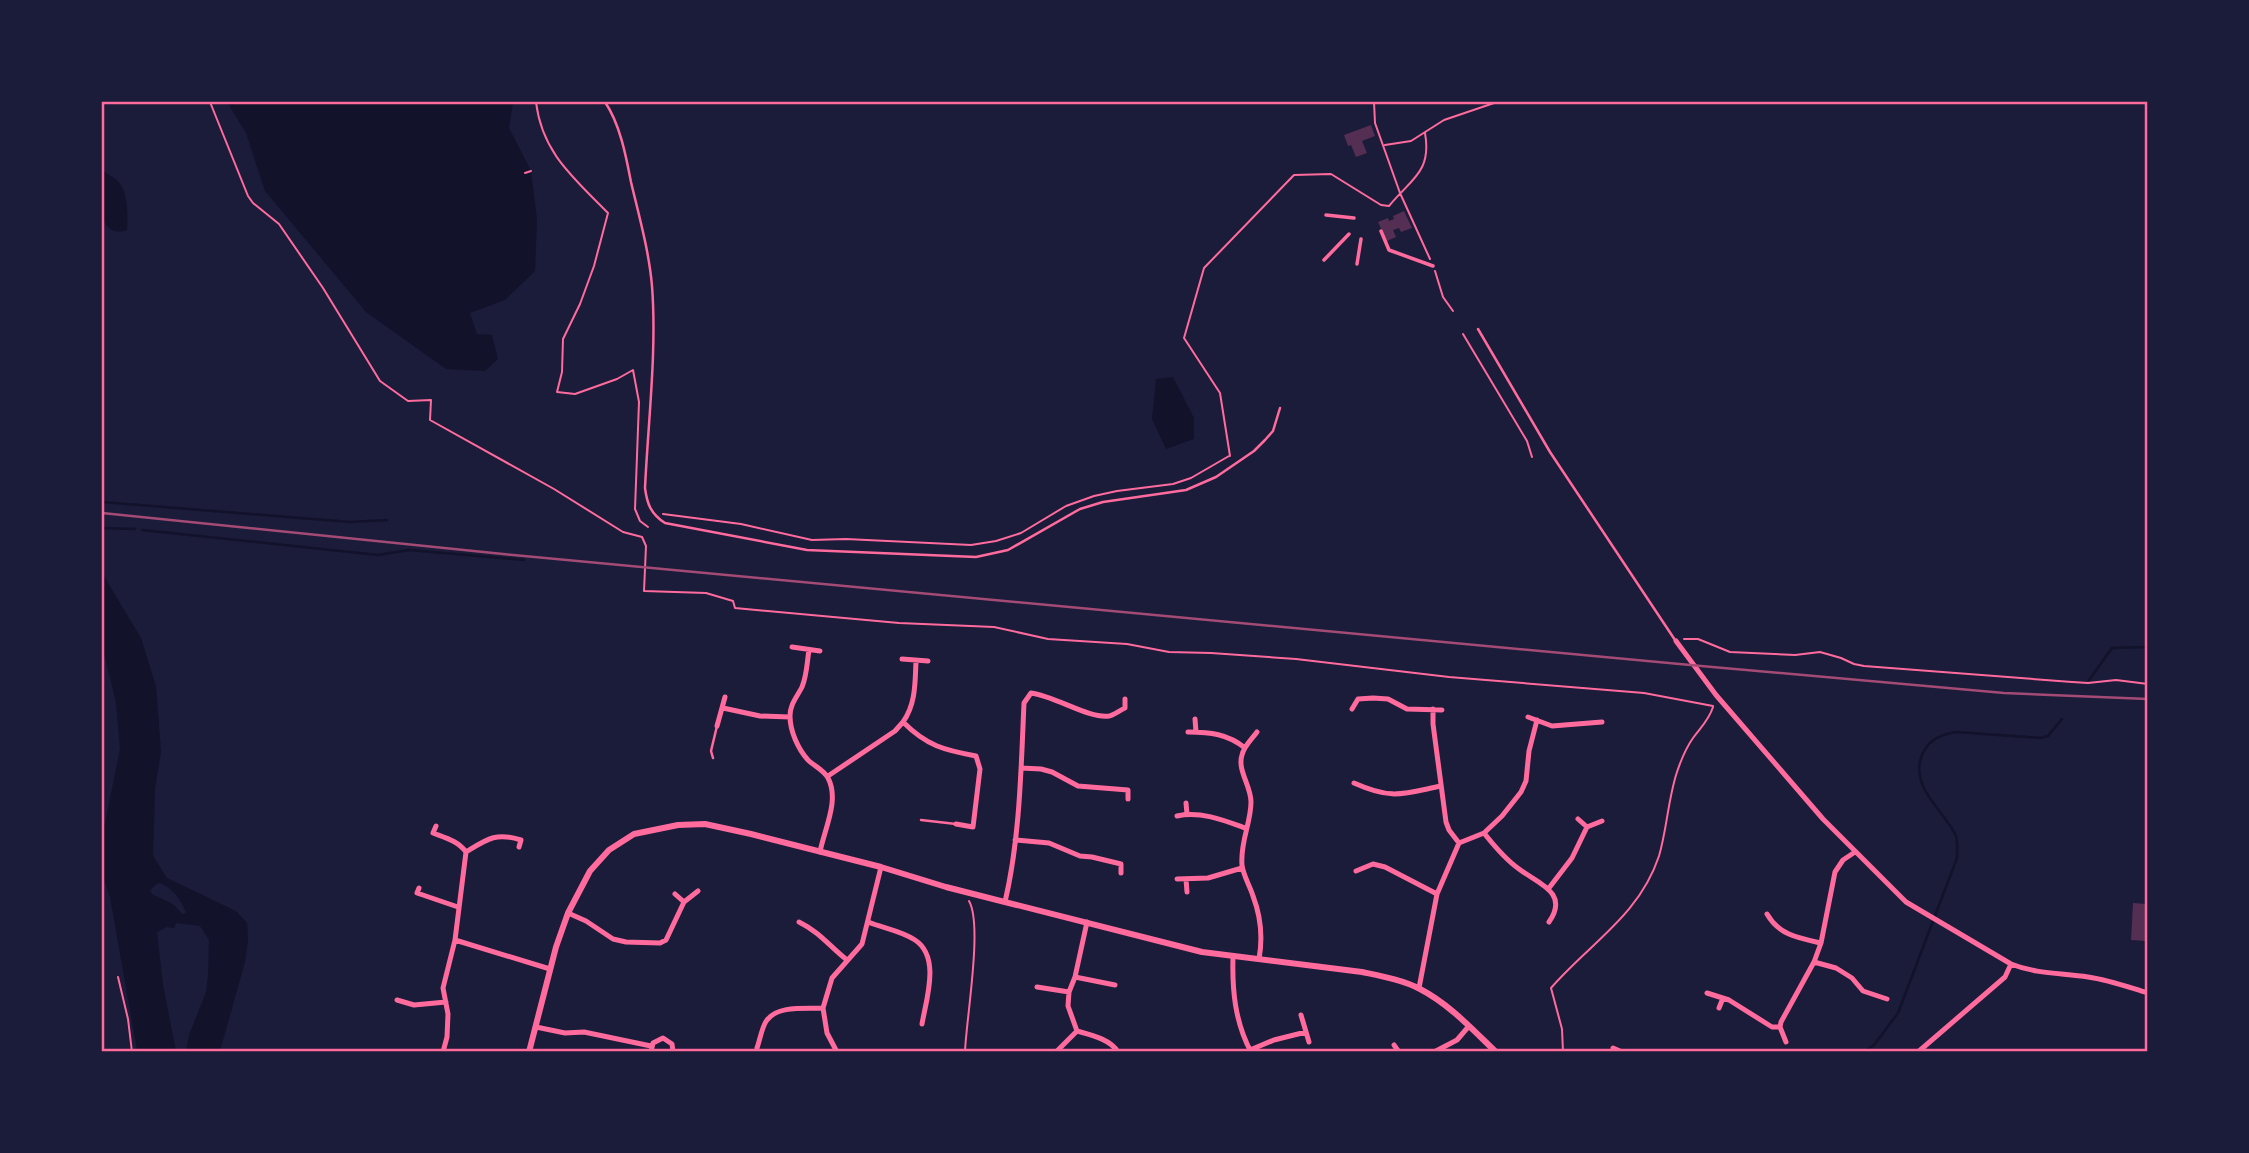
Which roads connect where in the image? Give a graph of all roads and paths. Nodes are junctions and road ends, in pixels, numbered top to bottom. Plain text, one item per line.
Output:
1 (210, 102) edge
2 (536, 102) edge
3 (605, 102) edge
4 (1374, 102) edge
5 (1497, 102) edge
6 (1425, 133) junction
7 (1383, 145) junction
8 (531, 171) dead end
9 (525, 173) dead end
10 (1400, 192) junction
11 (1326, 215) dead end
12 (1354, 218) dead end
13 (1381, 231) dead end
14 (1349, 234) dead end
15 (1361, 239) dead end
16 (1324, 260) dead end
17 (1357, 264) dead end
18 (1433, 266) junction
19 (1453, 311) dead end
20 (1478, 329) dead end
21 (1463, 334) dead end
22 (1280, 408) dead end
23 (1532, 457) dead end
24 (661, 513) dead end
25 (648, 527) dead end
26 (1679, 640) junction
27 (792, 647) dead end
28 (809, 650) junction
29 (820, 651) dead end
30 (902, 659) dead end
31 (916, 661) junction
32 (928, 662) dead end
33 (2147, 684) edge
34 (725, 697) dead end
35 (1125, 699) dead end
36 (723, 708) junction
37 (1125, 708) junction
38 (1352, 709) dead end
39 (1433, 709) junction
40 (1442, 710) dead end
41 (1130, 713) dead end
42 (790, 717) junction
43 (1528, 717) dead end
44 (1195, 719) dead end
45 (1537, 720) junction
46 (903, 722) junction
47 (1602, 722) dead end
48 (717, 726) joint
49 (1188, 732) dead end
50 (1195, 732) junction
51 (1257, 732) dead end
52 (1245, 748) junction
53 (713, 758) dead end
54 (1021, 768) junction
55 (828, 776) junction
56 (1127, 781) dead end
57 (1354, 783) dead end
58 (1441, 786) junction
59 (1128, 790) junction
60 (1128, 799) dead end
61 (1186, 803) dead end
62 (1187, 814) junction
63 (1177, 816) dead end
64 (1578, 819) dead end
65 (921, 821) dead end
66 (1602, 821) dead end
67 (956, 824) joint
68 (436, 826) dead end
69 (1587, 827) junction
70 (1245, 828) junction
71 (1485, 833) junction
72 (1015, 840) junction
73 (1459, 843) junction
74 (519, 847) dead end
75 (466, 852) junction
76 (820, 852) junction
77 (1855, 852) junction
78 (1121, 855) dead end
79 (1121, 864) junction
80 (881, 867) junction
81 (1242, 868) junction
82 (1356, 871) dead end
83 (1121, 873) dead end
84 (1177, 879) dead end
85 (1186, 879) junction
86 (1549, 887) junction
87 (698, 891) dead end
88 (1186, 892) dead end
89 (417, 893) dead end
90 (675, 894) dead end
91 (1437, 894) junction
92 (969, 900) dead end
93 (684, 902) junction
94 (1005, 902) junction
95 (458, 907) junction
96 (568, 913) junction
97 (1766, 914) dead end
98 (799, 922) dead end
99 (868, 922) junction
100 (1087, 922) junction
101 (1549, 922) dead end
102 (1773, 924) junction
103 (1766, 930) dead end
104 (455, 940) junction
105 (1821, 943) junction
106 (1233, 957) junction
107 (1259, 959) junction
108 (847, 960) junction
109 (1814, 962) junction
110 (2011, 964) junction
111 (550, 969) junction
112 (118, 977) dead end
113 (1075, 977) junction
114 (2147, 984) edge
115 (1115, 985) dead end
116 (1037, 987) dead end
117 (1419, 988) junction
118 (1069, 992) junction
119 (1707, 993) dead end
120 (2146, 993) edge
121 (1723, 998) junction
122 (1887, 999) dead end
123 (397, 1000) dead end
124 (446, 1002) junction
125 (822, 1008) junction
126 (1718, 1008) dead end
127 (1301, 1015) dead end
128 (922, 1024) dead end
129 (1469, 1026) junction
130 (536, 1027) junction
131 (1780, 1027) junction
132 (1077, 1031) junction
133 (1306, 1032) junction
134 (1309, 1042) dead end
135 (1786, 1042) dead end
136 (1394, 1045) dead end
137 (757, 1048) dead end
138 (1613, 1048) dead end
139 (651, 1049) edge
140 (1251, 1051) edge
141 (132, 1052) edge
142 (443, 1052) edge
143 (529, 1052) edge
144 (673, 1052) edge
145 (836, 1052) edge
146 (965, 1052) edge
147 (1056, 1052) edge
148 (1118, 1052) edge
149 (1399, 1052) edge
150 (1434, 1052) edge
151 (1496, 1052) edge
152 (1563, 1052) edge
153 (1622, 1052) edge
154 (1918, 1052) edge

1 - 152 path
2 - 25 path
3 - 22 lane
4 - 7 path
5 - 6 path
6 - 7 path
6 - 10 path
7 - 10 path
8 - 9 path
10 - 18 path
10 - 24 path
11 - 12 street
13 - 18 street
14 - 16 street
15 - 17 street
18 - 19 path
20 - 26 lane
21 - 23 path
26 - 33 path
26 - 77 street
27 - 28 street
28 - 29 street
28 - 42 street
30 - 31 street
31 - 32 street
31 - 46 street
34 - 36 street
35 - 37 street
36 - 42 street
36 - 48 street
37 - 41 street
37 - 54 street
38 - 39 street
39 - 40 street
39 - 58 street
42 - 55 street
43 - 45 street
44 - 50 street
45 - 47 street
45 - 71 street
46 - 55 street
46 - 67 street
48 - 53 lane
49 - 50 street
50 - 52 street
51 - 52 street
52 - 70 street
54 - 59 street
54 - 72 street
55 - 76 street
56 - 59 street
57 - 58 street
58 - 73 street
59 - 60 street
61 - 62 street
62 - 63 street
62 - 70 street
64 - 69 street
65 - 67 lane
66 - 69 street
68 - 75 street
69 - 86 street
70 - 81 street
71 - 73 street
71 - 86 street
72 - 79 street
72 - 94 street
73 - 91 street
74 - 75 street
75 - 95 street
76 - 80 street
76 - 96 street
77 - 105 street
77 - 110 street
78 - 79 street
79 - 83 street
80 - 94 street
80 - 99 street
81 - 85 street
81 - 107 street
82 - 91 street
84 - 85 street
85 - 88 street
86 - 101 street
87 - 93 street
89 - 95 street
90 - 93 street
91 - 117 street
92 - 146 path
93 - 96 street
94 - 100 street
95 - 104 street
96 - 111 street
97 - 102 street
98 - 108 street
99 - 108 street
99 - 128 street
100 - 106 street
100 - 113 street
102 - 103 street
102 - 105 street
104 - 111 street
104 - 124 street
105 - 109 street
106 - 107 street
106 - 140 street
107 - 117 street
108 - 125 street
109 - 122 street
109 - 131 street
110 - 120 street
110 - 154 street
111 - 130 street
112 - 141 path
113 - 115 street
113 - 118 street
114 - 120 street
116 - 118 street
117 - 129 street
118 - 132 street
119 - 121 street
121 - 126 street
121 - 131 street
123 - 124 street
124 - 142 street
125 - 137 street
125 - 145 street
127 - 133 street
129 - 150 street
129 - 151 street
130 - 139 street
130 - 143 street
131 - 135 street
132 - 147 street
132 - 148 street
133 - 134 street
133 - 140 street
136 - 149 street
138 - 153 street
139 - 144 street

